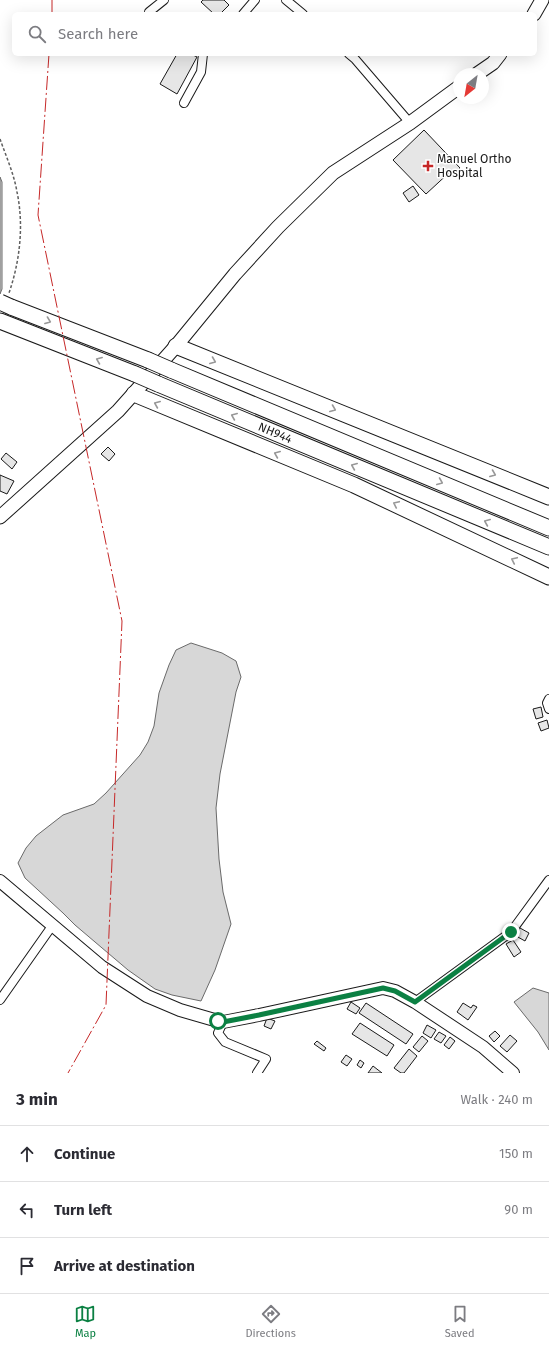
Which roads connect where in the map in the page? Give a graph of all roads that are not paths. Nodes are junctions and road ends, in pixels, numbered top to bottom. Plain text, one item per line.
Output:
1 (164, 0) edge
2 (255, 0) edge
3 (286, 0) edge
4 (542, 0) edge
5 (149, 12) dead end
6 (245, 12) edge
7 (301, 12) edge
8 (535, 12) edge
9 (203, 56) edge
10 (351, 56) edge
11 (498, 56) edge
12 (486, 68) edge
13 (453, 92) edge
14 (184, 102) dead end
15 (410, 124) junction
16 (6, 304) edge
17 (2, 322) edge
18 (176, 346) junction
19 (134, 394) junction
20 (549, 497) edge
21 (0, 517) edge
22 (549, 528) edge
23 (549, 547) edge
24 (549, 577) edge
25 (549, 699) edge
26 (549, 709) edge
27 (549, 880) edge
28 (0, 881) edge
29 (52, 926) junction
30 (0, 1000) edge
31 (415, 1002) junction
32 (223, 1022) junction
33 (257, 1073) edge
34 (512, 1073) edge

1 - 5 street
2 - 6 street
3 - 7 street
4 - 8 main road
9 - 14 street
10 - 15 street
11 - 12 main road
13 - 15 main road
15 - 18 main road
16 -> 22 highway, NH944 / NH944, bridge
23 -> 17 highway, NH944 / NH944, bridge
18 - 19 main road
18 -> 20 highway
19 - 21 main road
24 -> 19 highway
25 - 26 street
27 - 31 street
28 - 29 street
29 - 30 street
29 - 32 street
31 - 32 street
31 - 34 street
32 - 33 street

